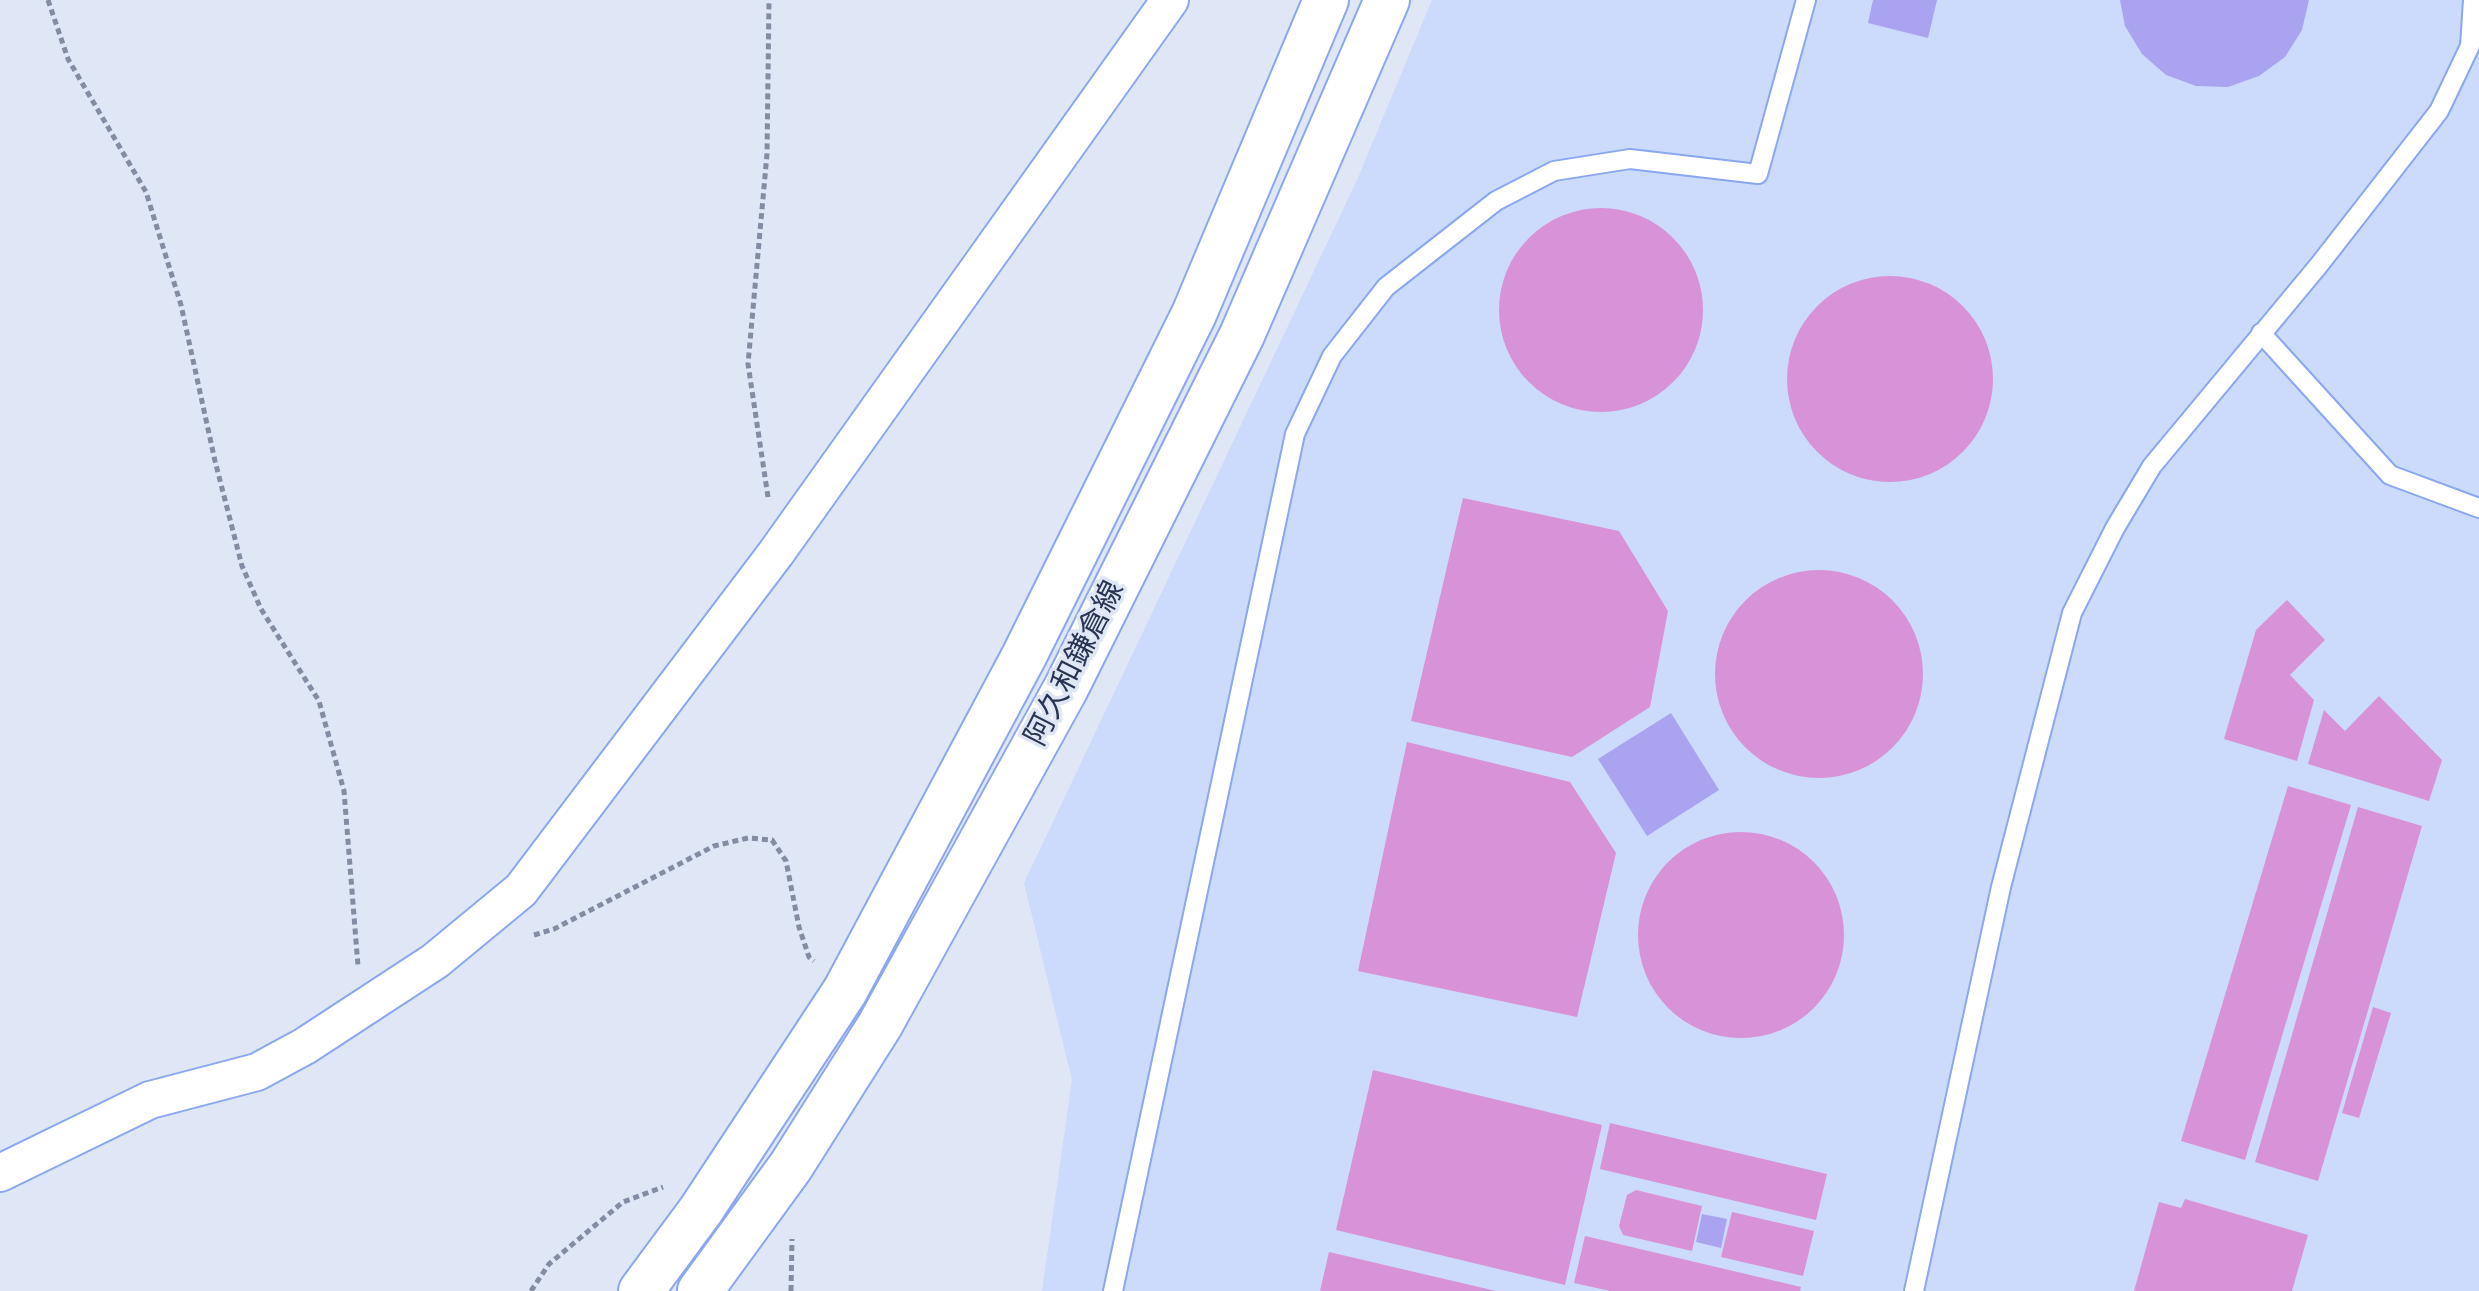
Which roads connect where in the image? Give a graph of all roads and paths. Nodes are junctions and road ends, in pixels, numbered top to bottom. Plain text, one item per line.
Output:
1 (48, 0) edge
2 (769, 0) edge
3 (1170, 0) edge
4 (1326, 0) edge
5 (1387, 0) edge
6 (1806, 0) edge
7 (2473, 0) edge
8 (2261, 333) junction
9 (2479, 508) edge
10 (776, 553) junction
11 (527, 937) dead end
12 (845, 991) junction
13 (362, 1009) junction
14 (0, 1173) edge
15 (720, 1182) junction
16 (531, 1291) edge
17 (641, 1291) edge
18 (700, 1291) edge
19 (1113, 1291) edge
20 (1914, 1291) edge

1 - 13 path
2 - 10 path
3 - 10 street
4 - 12 main road, 阿久和鎌倉線
5 - 18 main road, 阿久和鎌倉線
6 - 19 lane
7 - 8 lane
8 - 9 lane
8 - 20 lane
10 - 13 street
11 - 12 path
12 - 15 main road, 阿久和鎌倉線
13 - 14 street
15 - 16 path
15 - 17 main road, 阿久和鎌倉線

